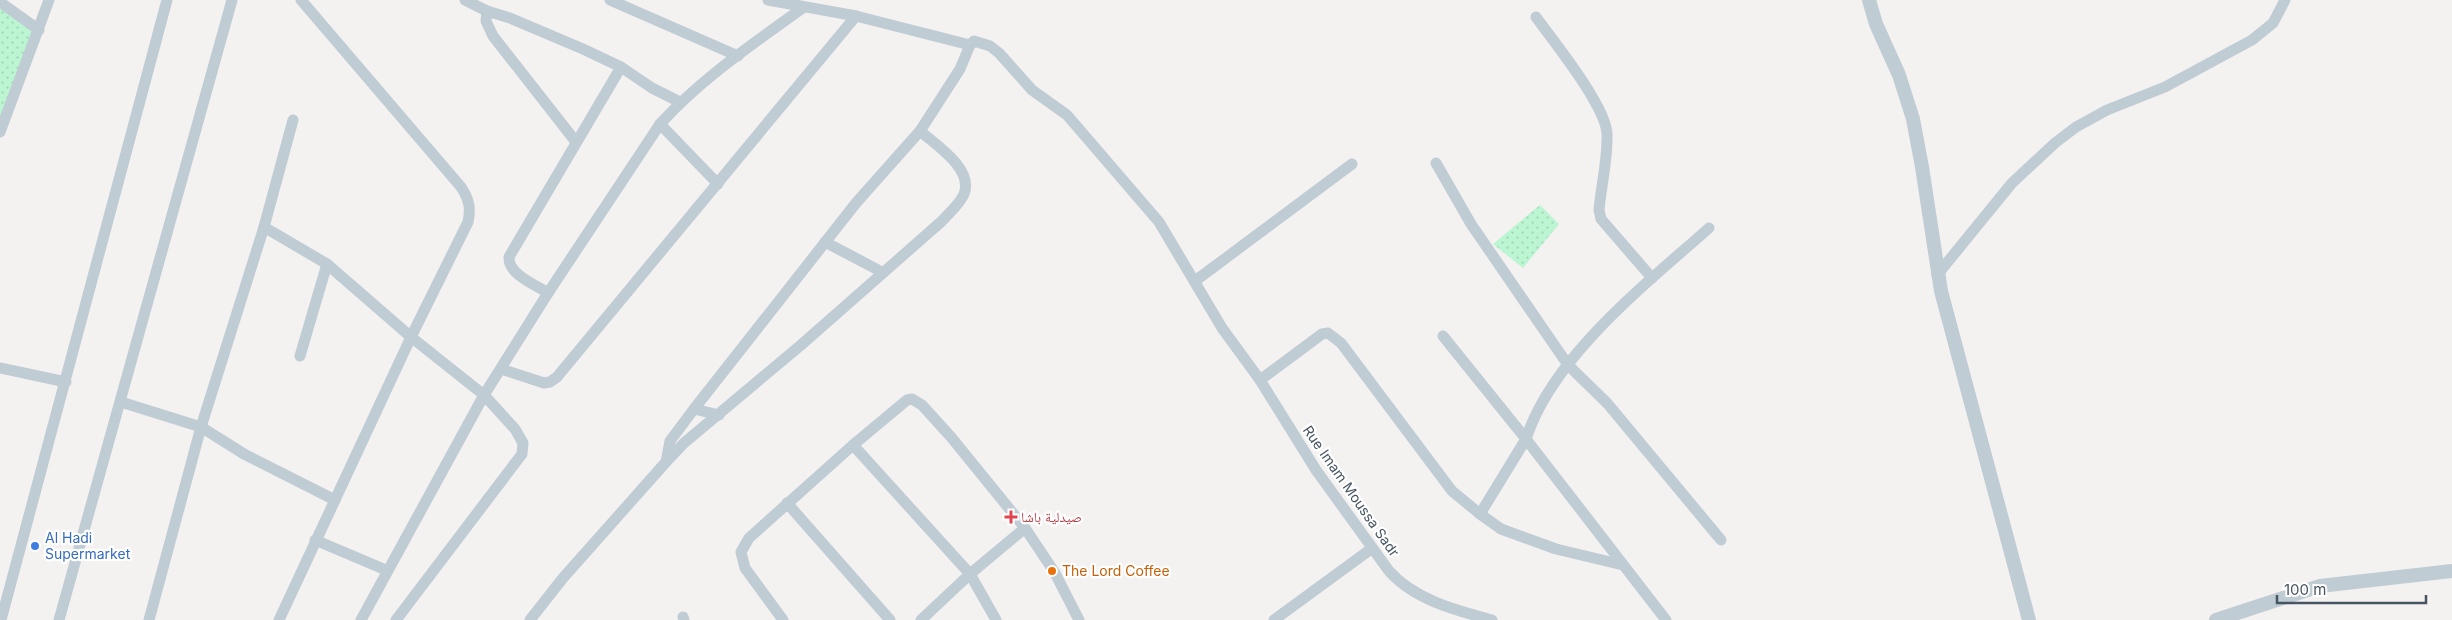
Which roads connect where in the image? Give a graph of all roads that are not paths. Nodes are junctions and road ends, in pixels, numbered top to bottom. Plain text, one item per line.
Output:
1 (49, 0) edge
2 (167, 0) edge
3 (232, 0) edge
4 (302, 0) edge
5 (465, 0) edge
6 (610, 0) edge
7 (768, 0) edge
8 (1869, 0) edge
9 (2284, 0) edge
10 (0, 2) edge
11 (804, 7) junction
12 (487, 12) junction
13 (856, 16) junction
14 (1536, 17) dead end
15 (39, 30) junction
16 (970, 45) junction
17 (738, 56) junction
18 (621, 67) junction
19 (680, 102) junction
20 (293, 120) dead end
21 (660, 124) junction
22 (920, 131) junction
23 (0, 132) edge
24 (576, 142) junction
25 (1436, 163) dead end
26 (1352, 164) dead end
27 (718, 184) junction
28 (264, 227) junction
29 (1709, 228) dead end
30 (826, 242) junction
31 (327, 264) junction
32 (882, 272) junction
33 (1938, 275) junction
34 (1652, 278) junction
35 (1195, 280) junction
36 (548, 293) junction
37 (1443, 336) dead end
38 (411, 338) junction
39 (300, 356) dead end
40 (1568, 365) junction
41 (0, 368) edge
42 (500, 369) junction
43 (1260, 380) junction
44 (66, 382) junction
45 (484, 395) junction
46 (121, 402) junction
47 (694, 409) junction
48 (719, 415) junction
49 (201, 427) junction
50 (1526, 439) junction
51 (853, 445) junction
52 (666, 462) junction
53 (335, 500) junction
54 (787, 503) junction
55 (1480, 514) junction
56 (1026, 528) junction
57 (315, 540) junction
58 (1721, 540) dead end
59 (1372, 549) junction
60 (1623, 565) junction
61 (386, 570) junction
62 (2452, 571) edge
63 (970, 574) junction
64 (1, 620) edge
65 (58, 620) edge
66 (149, 620) edge
67 (278, 620) edge
68 (361, 620) edge
69 (396, 620) edge
70 (530, 620) edge
71 (783, 620) edge
72 (890, 620) edge
73 (921, 620) edge
74 (996, 620) edge
75 (1079, 620) edge
76 (1274, 620) edge
77 (1492, 620) edge
78 (1666, 620) edge
79 (2029, 620) edge
80 (2216, 620) edge

1 - 15 street
2 - 44 street
3 - 46 street
4 - 38 street
5 - 12 street
6 - 17 street
7 - 11 street
8 - 33 street
9 - 33 street
10 - 15 street
11 - 13 street
11 - 17 street
12 - 18 street
12 - 24 street
13 - 16 street
13 - 27 street
14 - 34 street
15 - 23 street
16 - 22 street
16 - 35 street, Rue Imam Moussa Sadr
17 - 19 street
18 - 19 street
18 - 24 street
19 - 21 street
20 - 28 street
21 - 27 street
21 - 36 street
22 - 30 street
22 - 32 street
24 - 36 street
25 - 40 street
26 - 35 street
27 - 42 street
28 - 31 street
28 - 49 street
29 - 34 street
30 - 32 street
30 - 47 street
31 - 38 street
31 - 39 street
32 - 48 street
33 - 79 street
34 - 40 street
35 - 43 street, Rue Imam Moussa Sadr
36 - 42 street
37 - 50 street
38 - 45 street
38 - 53 street
40 - 50 street
40 - 58 street
41 - 44 street
42 - 45 street
43 - 55 street
43 - 59 street, Rue Imam Moussa Sadr
44 - 64 street
45 - 61 street
45 - 69 street
46 - 49 street
46 - 65 street
47 - 48 street
47 - 52 street
48 - 52 street
49 - 53 street
49 - 66 street
50 - 55 street
50 - 60 street
51 - 54 street
51 - 56 street
51 - 63 street
52 - 70 street
53 - 57 street
54 - 71 street
54 - 72 street
55 - 60 street
56 - 63 street
56 - 75 street
57 - 61 street
57 - 67 street
59 - 76 street
59 - 77 street, Rue Imam Moussa Sadr
60 - 78 street
61 - 68 street
62 - 80 street
63 - 73 street
63 - 74 street

